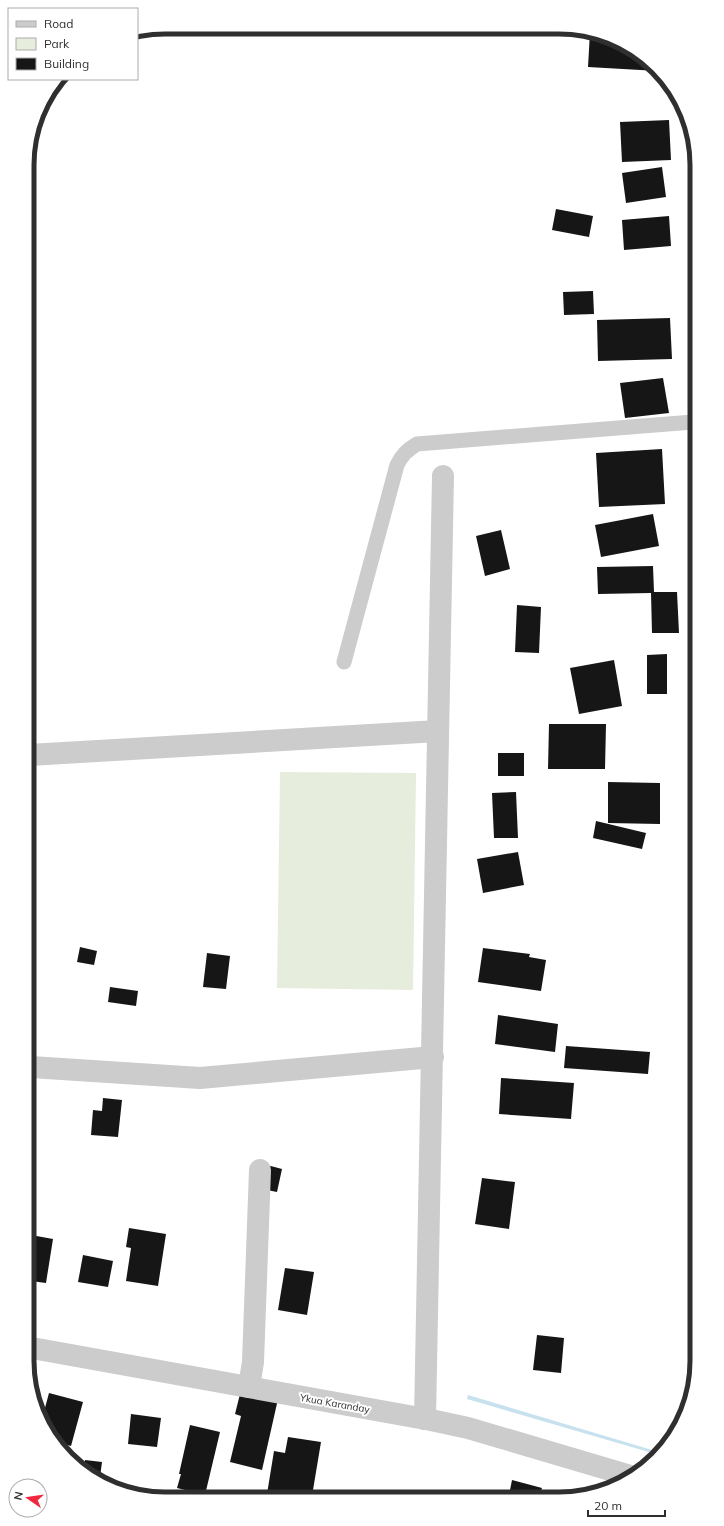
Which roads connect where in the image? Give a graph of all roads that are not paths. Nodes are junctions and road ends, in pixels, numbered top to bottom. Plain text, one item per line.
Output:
1 (690, 422) edge
2 (443, 476) dead end
3 (344, 662) dead end
4 (438, 731) junction
5 (34, 755) edge
6 (433, 1057) junction
7 (34, 1067) edge
8 (260, 1170) dead end
9 (34, 1348) edge
10 (249, 1388) junction
11 (425, 1419) junction
12 (625, 1473) edge

1 - 3 lane
2 - 4 street
4 - 5 street
4 - 6 street
6 - 7 street
6 - 11 street
8 - 10 street
9 - 10 street, Ykua Karanday
10 - 11 street, Ykua Karanday
11 - 12 street, Ykua Karanday

